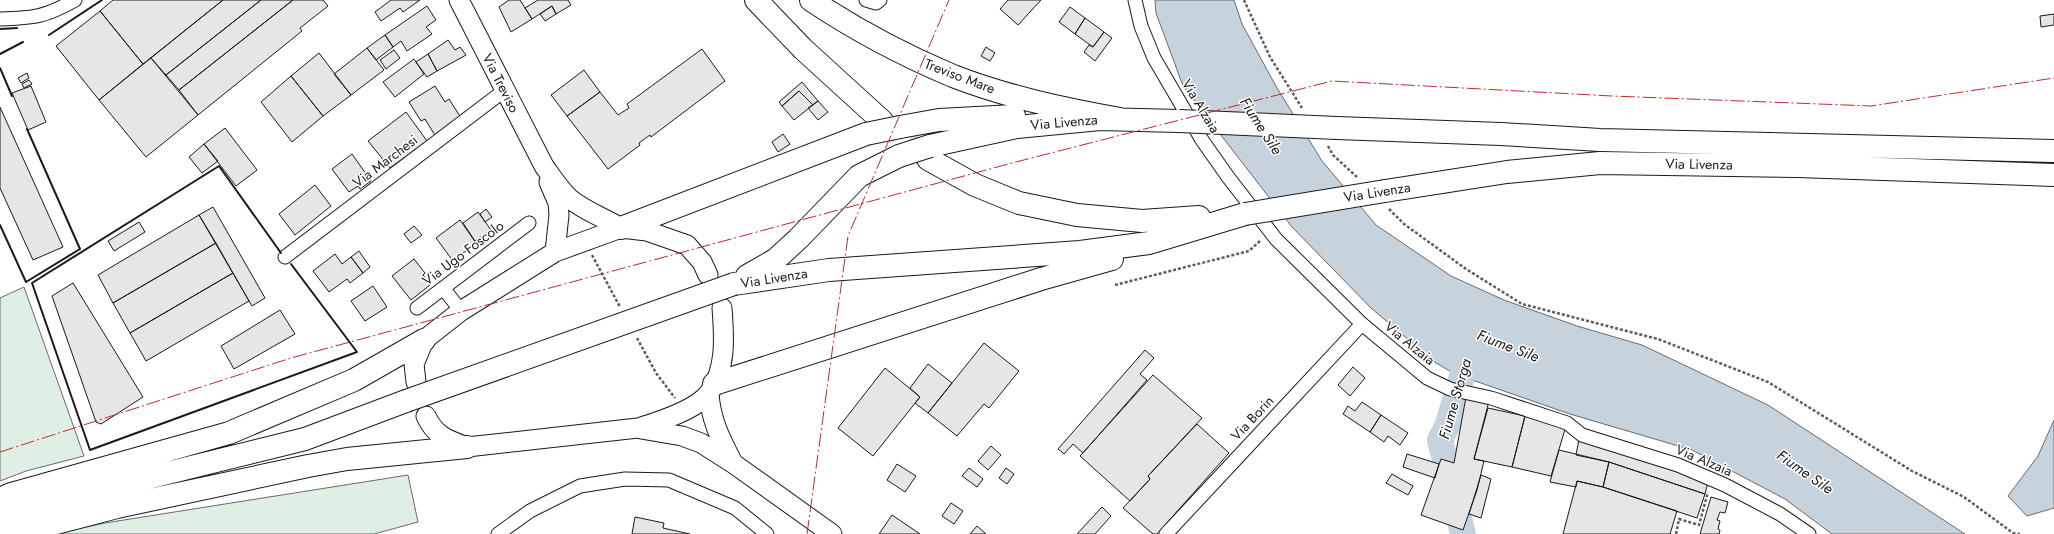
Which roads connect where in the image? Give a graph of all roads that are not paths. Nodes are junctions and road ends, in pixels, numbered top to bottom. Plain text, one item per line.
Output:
1 (75, 0) edge
2 (459, 0) edge
3 (756, 0) edge
4 (811, 0) edge
5 (1135, 0) edge
6 (0, 19) edge
7 (505, 90) junction
8 (1090, 114) junction
9 (1120, 119) junction
10 (882, 128) junction
11 (2054, 151) edge
12 (929, 153) junction
13 (544, 166) junction
14 (2054, 175) edge
15 (1244, 214) junction
16 (529, 223) dead end
17 (621, 228) junction
18 (1149, 243) junction
19 (555, 252) junction
20 (285, 257) dead end
21 (708, 275) dead end
22 (734, 284) junction
23 (444, 289) junction
24 (417, 308) dead end
25 (722, 308) dead end
26 (461, 311) junction
27 (1362, 324) junction
28 (424, 340) junction
29 (416, 382) dead end
30 (712, 389) junction
31 (426, 416) dead end
32 (638, 428) junction
33 (467, 448) junction
34 (734, 464) junction
35 (0, 499) edge
36 (0, 517) edge
37 (0, 534) edge
38 (498, 534) edge
39 (767, 534) edge
40 (832, 534) edge
41 (1166, 534) edge
42 (1809, 534) edge

1 - 6 street
2 - 7 main road, Via Treviso
3 - 10 highway
4 - 8 highway, Treviso Mare
5 - 27 street, Via Alzaia
7 - 13 main road, Via Treviso
7 - 20 street, Via Marchesi
8 - 9 highway, Treviso Mare
8 - 10 highway
9 - 11 highway, Via Livenza, bridge
9 - 12 highway, Via Livenza
10 - 17 highway
12 - 15 highway
12 - 22 highway, Via Livenza, bridge
13 - 17 main road, Via Treviso
13 - 19 main road, Via Treviso
14 - 15 highway, Via Livenza, bridge
15 - 18 highway, Via Livenza
16 - 23 street, Via Ugo Foscolo
17 - 19 main road
17 - 21 main road
18 - 22 highway, Via Livenza
18 - 30 highway
19 - 26 main road
22 - 36 highway, bridge
23 - 24 street, Via Ugo Foscolo
23 - 26 street
25 - 30 main road
26 - 28 main road
27 - 41 street, Via Borin
27 - 42 street, Via Alzaia
28 - 29 main road
28 - 35 highway
30 - 32 main road
30 - 34 main road
31 - 33 main road
32 - 33 main road
32 - 34 main road
33 - 37 highway
34 - 40 main road
38 - 39 street

